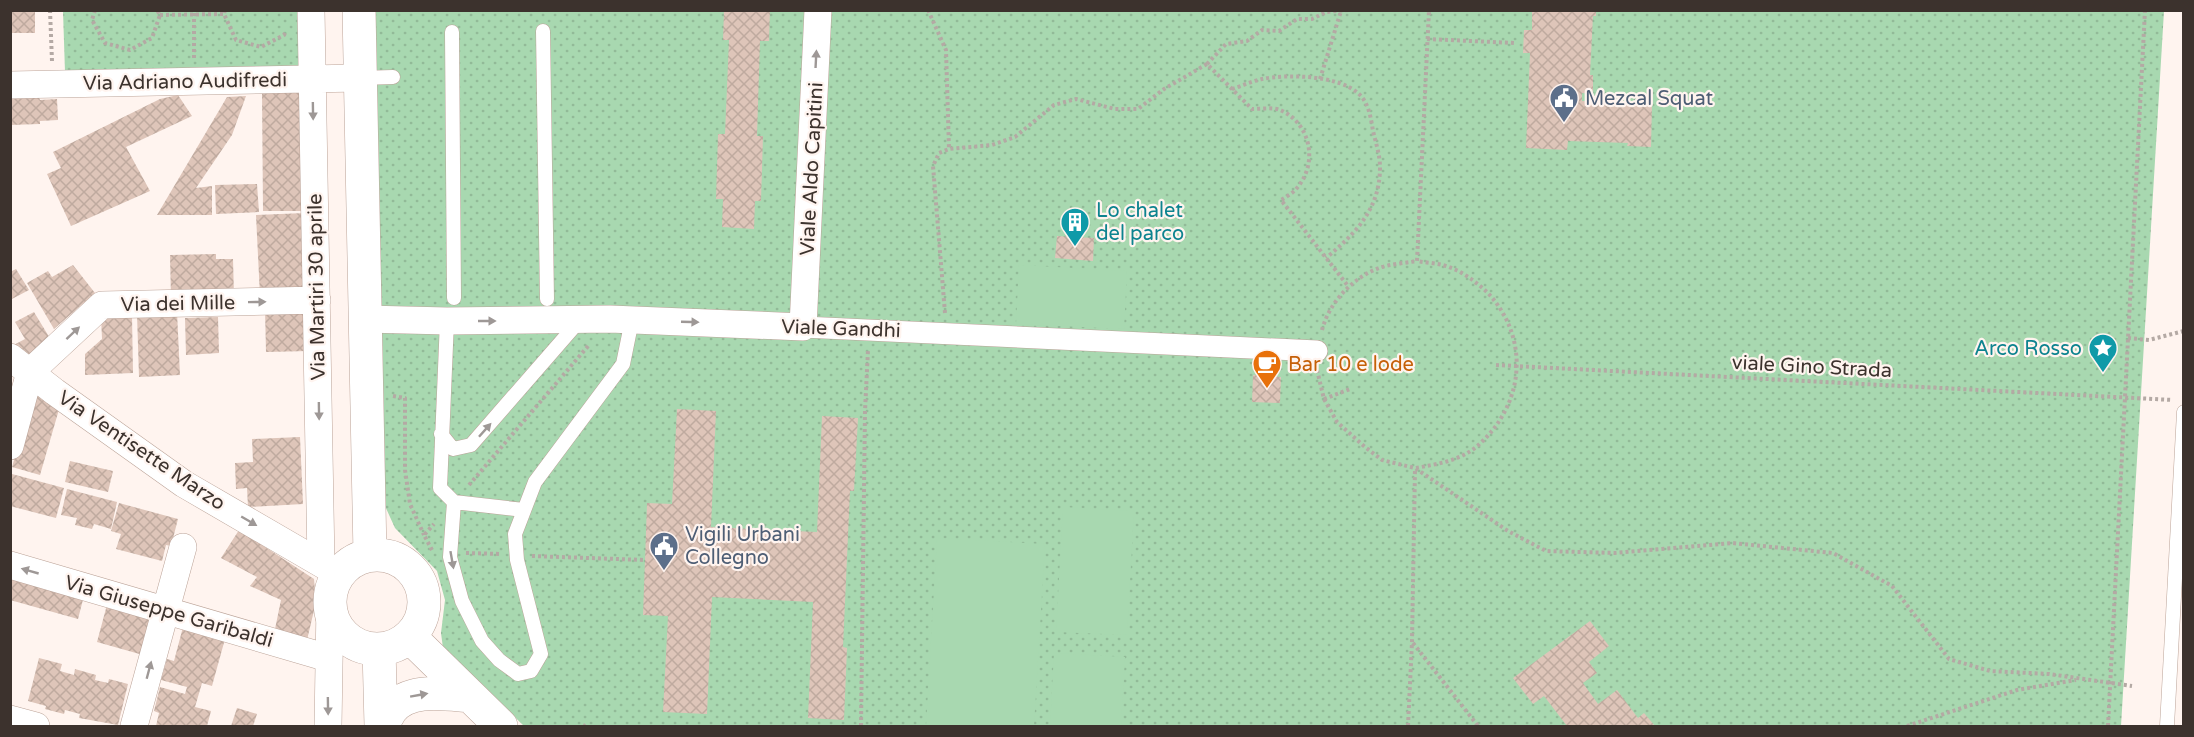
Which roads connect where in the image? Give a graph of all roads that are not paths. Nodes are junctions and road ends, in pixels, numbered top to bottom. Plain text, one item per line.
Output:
1 (311, 10) edge
2 (359, 10) edge
3 (818, 10) edge
4 (543, 31) dead end
5 (452, 32) dead end
6 (393, 77) dead end
7 (312, 78) junction
8 (360, 78) junction
9 (10, 86) edge
10 (547, 299) dead end
11 (317, 300) junction
12 (451, 309) junction
13 (365, 319) junction
14 (621, 319) junction
15 (580, 320) junction
16 (803, 327) junction
17 (1317, 351) road end
18 (20, 365) edge
19 (2184, 411) edge
20 (441, 434) junction
21 (10, 446) edge
22 (454, 502) junction
23 (524, 510) junction
24 (183, 547) dead end
25 (370, 555) junction
26 (10, 565) edge
27 (330, 568) junction
28 (330, 605) junction
29 (166, 610) junction
30 (410, 637) junction
31 (379, 649) junction
32 (2177, 657) edge
33 (328, 658) junction
34 (470, 696) junction
35 (10, 719) edge
36 (36, 726) edge
37 (134, 726) edge
38 (328, 726) edge
39 (381, 726) edge
40 (501, 726) edge
41 (2167, 726) edge

1 - 7 street, Via Martiri 30 aprile
2 - 8 street
16 -> 3 street, Viale Aldo Capitini
4 - 10 lane
5 - 12 lane
6 - 8 lane
7 - 8 street, Via Adriano Audifredi
7 - 9 street, Via Adriano Audifredi
7 -> 11 street, Via Martiri 30 aprile
8 - 13 street
18 -> 11 street, Via dei Mille
11 -> 27 street, Via Martiri 30 aprile
12 - 13 street, Viale Gandhi
12 -> 15 street, Viale Gandhi
12 - 20 lane
13 - 25 street
14 - 15 street, Viale Gandhi
14 -> 16 street, Viale Gandhi
14 - 23 lane
20 -> 15 lane
16 - 17 street, Viale Gandhi
18 - 21 street
18 -> 27 street, Via Ventisette Marzo
19 - 32 lane
20 - 22 lane
22 - 23 lane
22 -> 23 lane
24 - 29 street
25 - 27 street
25 - 30 street
29 -> 26 street, Via Giuseppe Garibaldi
27 - 28 street
28 - 31 street
28 - 33 street
29 - 33 street, Via Giuseppe Garibaldi
37 -> 29 street
30 - 31 street
30 - 34 street
31 - 39 street
32 - 41 lane
33 -> 38 street
39 -> 34 street
34 - 40 street
35 - 36 street

